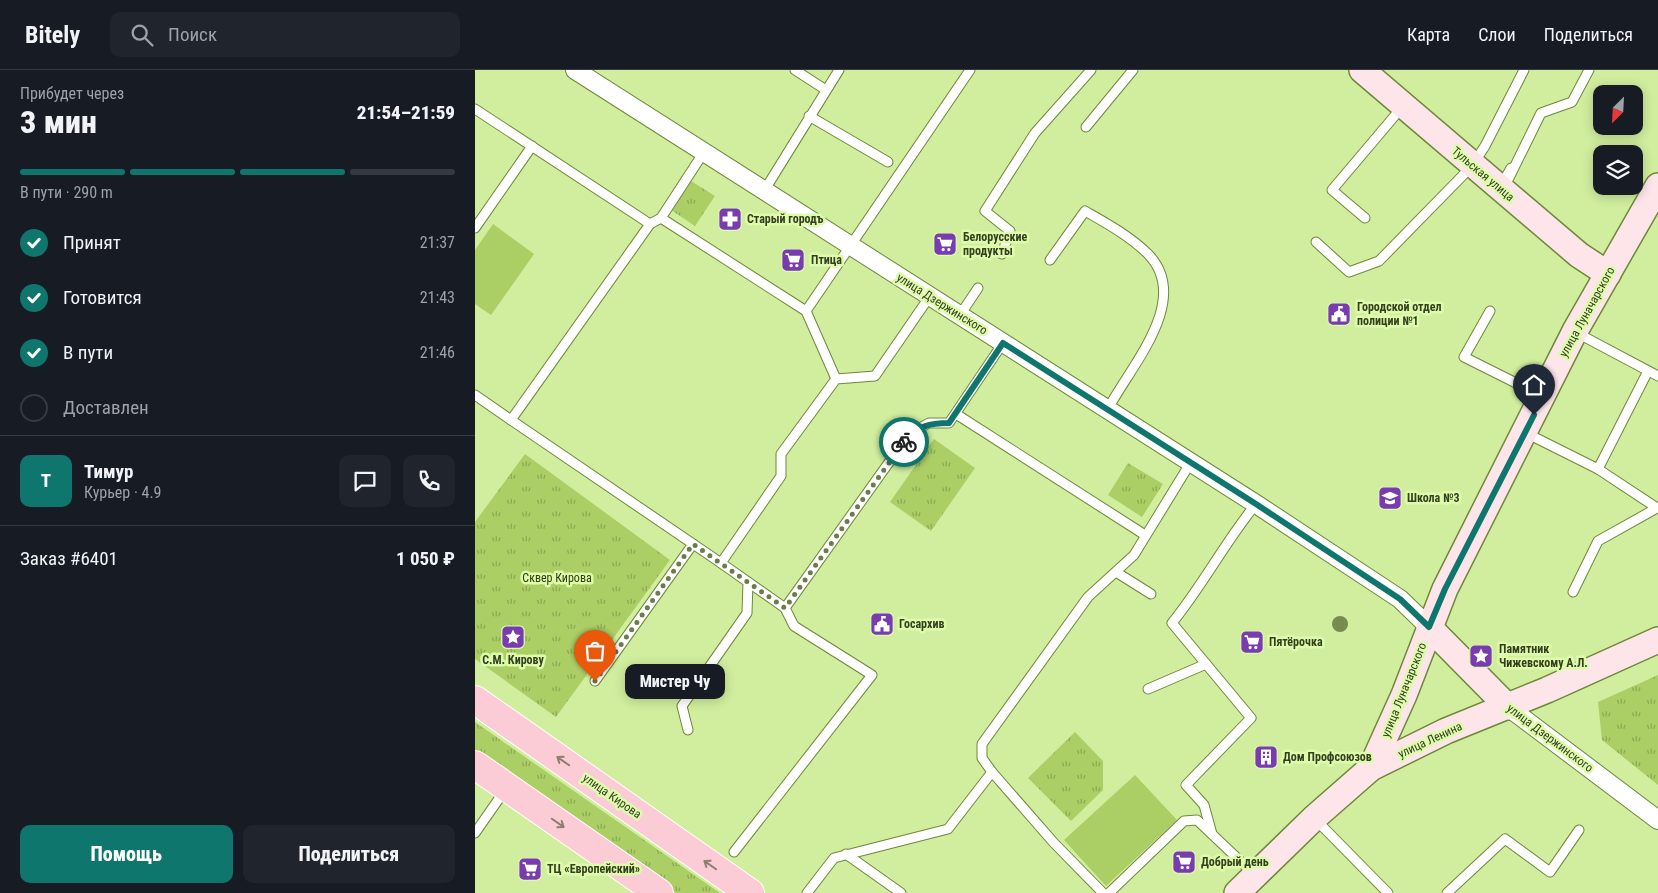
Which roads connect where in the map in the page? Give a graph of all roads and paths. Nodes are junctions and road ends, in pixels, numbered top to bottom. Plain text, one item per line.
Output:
1 (575, 70) edge
2 (795, 70) edge
3 (839, 70) edge
4 (970, 70) edge
5 (1091, 70) edge
6 (1133, 70) edge
7 (1362, 70) edge
8 (1525, 70) edge
9 (1589, 70) edge
10 (826, 90) junction
11 (1403, 106) junction
12 (475, 109) edge
13 (809, 116) junction
14 (1086, 127) dead end
15 (532, 146) junction
16 (704, 152) junction
17 (888, 162) dead end
18 (1472, 166) junction
19 (1658, 186) edge
20 (1499, 189) junction
21 (764, 191) junction
22 (661, 218) junction
23 (1365, 218) dead end
24 (650, 224) junction
25 (475, 228) edge
26 (1315, 242) dead end
27 (851, 246) junction
28 (1002, 254) dead end
29 (1050, 260) dead end
30 (1608, 274) junction
31 (978, 288) dead end
32 (930, 296) junction
33 (805, 311) junction
34 (1490, 311) dead end
35 (960, 315) junction
36 (1575, 331) junction
37 (1003, 343) junction
38 (1648, 371) junction
39 (1658, 376) edge
40 (836, 379) junction
41 (475, 395) edge
42 (1543, 397) junction
43 (1108, 409) junction
44 (956, 414) junction
45 (511, 420) junction
46 (1525, 432) junction
47 (1191, 462) junction
48 (1598, 469) junction
49 (1256, 504) junction
50 (1657, 508) edge
51 (1145, 535) junction
52 (693, 544) junction
53 (721, 563) junction
54 (1116, 572) junction
55 (748, 582) junction
56 (1573, 592) dead end
57 (1151, 594) dead end
58 (785, 608) junction
59 (1429, 627) junction
60 (1658, 640) edge
61 (1206, 664) junction
62 (595, 681) dead end
63 (1148, 689) dead end
64 (475, 700) edge
65 (1507, 707) junction
66 (688, 730) dead end
67 (475, 765) edge
68 (1371, 768) junction
69 (992, 772) junction
70 (507, 787) junction
71 (1314, 818) junction
72 (1658, 820) edge
73 (1579, 830) dead end
74 (475, 833) edge
75 (1212, 834) junction
76 (734, 852) dead end
77 (846, 854) junction
78 (1255, 875) junction
79 (659, 893) edge
80 (750, 893) edge
81 (807, 893) edge
82 (901, 893) edge
83 (1103, 893) edge
84 (1109, 893) edge
85 (1237, 893) edge
86 (1388, 893) edge
87 (1447, 893) edge

1 - 16 street, улица Дзержинского
2 - 10 lane
3 - 10 lane
4 - 27 lane
5 - 28 lane
6 - 14 lane
7 - 11 main road, Тульская улица
8 - 18 lane
9 - 20 lane
10 - 13 lane
11 - 18 main road, Тульская улица
11 - 23 lane
12 - 15 lane
13 - 17 lane
13 - 21 lane
15 - 24 lane
15 - 25 lane
16 - 21 street, улица Дзержинского
16 - 22 lane
18 - 20 main road, Тульская улица
18 - 26 lane
19 - 30 main road, улица Луначарского
20 - 30 main road, Тульская улица
21 - 27 street, улица Дзержинского
22 - 24 lane
22 - 33 lane
24 - 45 lane
27 - 32 street, улица Дзержинского
27 - 33 lane
29 - 43 lane
30 - 36 main road, улица Луначарского
31 - 35 lane
32 - 35 street, улица Дзержинского
32 - 40 lane
33 - 40 lane
34 - 42 lane
35 - 37 street, улица Дзержинского
36 - 38 lane
36 - 42 main road, улица Луначарского
37 - 43 street, улица Дзержинского
37 - 44 lane
38 - 39 lane
38 - 48 lane
40 - 53 lane
41 - 45 lane
42 - 46 main road, улица Луначарского
43 - 47 street, улица Дзержинского
44 - 51 lane
44 - 58 lane
45 - 52 lane
46 - 48 lane
46 - 59 main road, улица Луначарского
47 - 49 street, улица Дзержинского
47 - 51 lane
48 - 50 lane
49 - 59 street, улица Дзержинского
49 - 61 lane
50 - 56 lane
51 - 54 lane
52 - 53 lane
52 - 62 lane
53 - 55 lane
54 - 57 lane
54 - 69 lane
55 - 58 lane
55 - 66 lane
58 - 76 lane
59 - 65 main road, улица Дзержинского
59 - 68 main road, улица Луначарского
60 - 65 main road, улица Ленина
61 - 63 lane
61 - 75 lane
80 -> 64 main road, улица Кирова
65 - 68 main road, улица Ленина
65 - 72 street, улица Дзержинского
67 - 70 main road
68 - 71 main road, улица Ленина
69 - 77 lane
69 - 83 lane
70 - 74 lane
70 -> 79 main road
71 - 78 main road, улица Ленина
71 - 86 lane
73 - 87 lane
75 - 78 lane
75 - 84 lane
77 - 81 lane
77 - 82 lane
78 - 85 main road, улица Ленина

